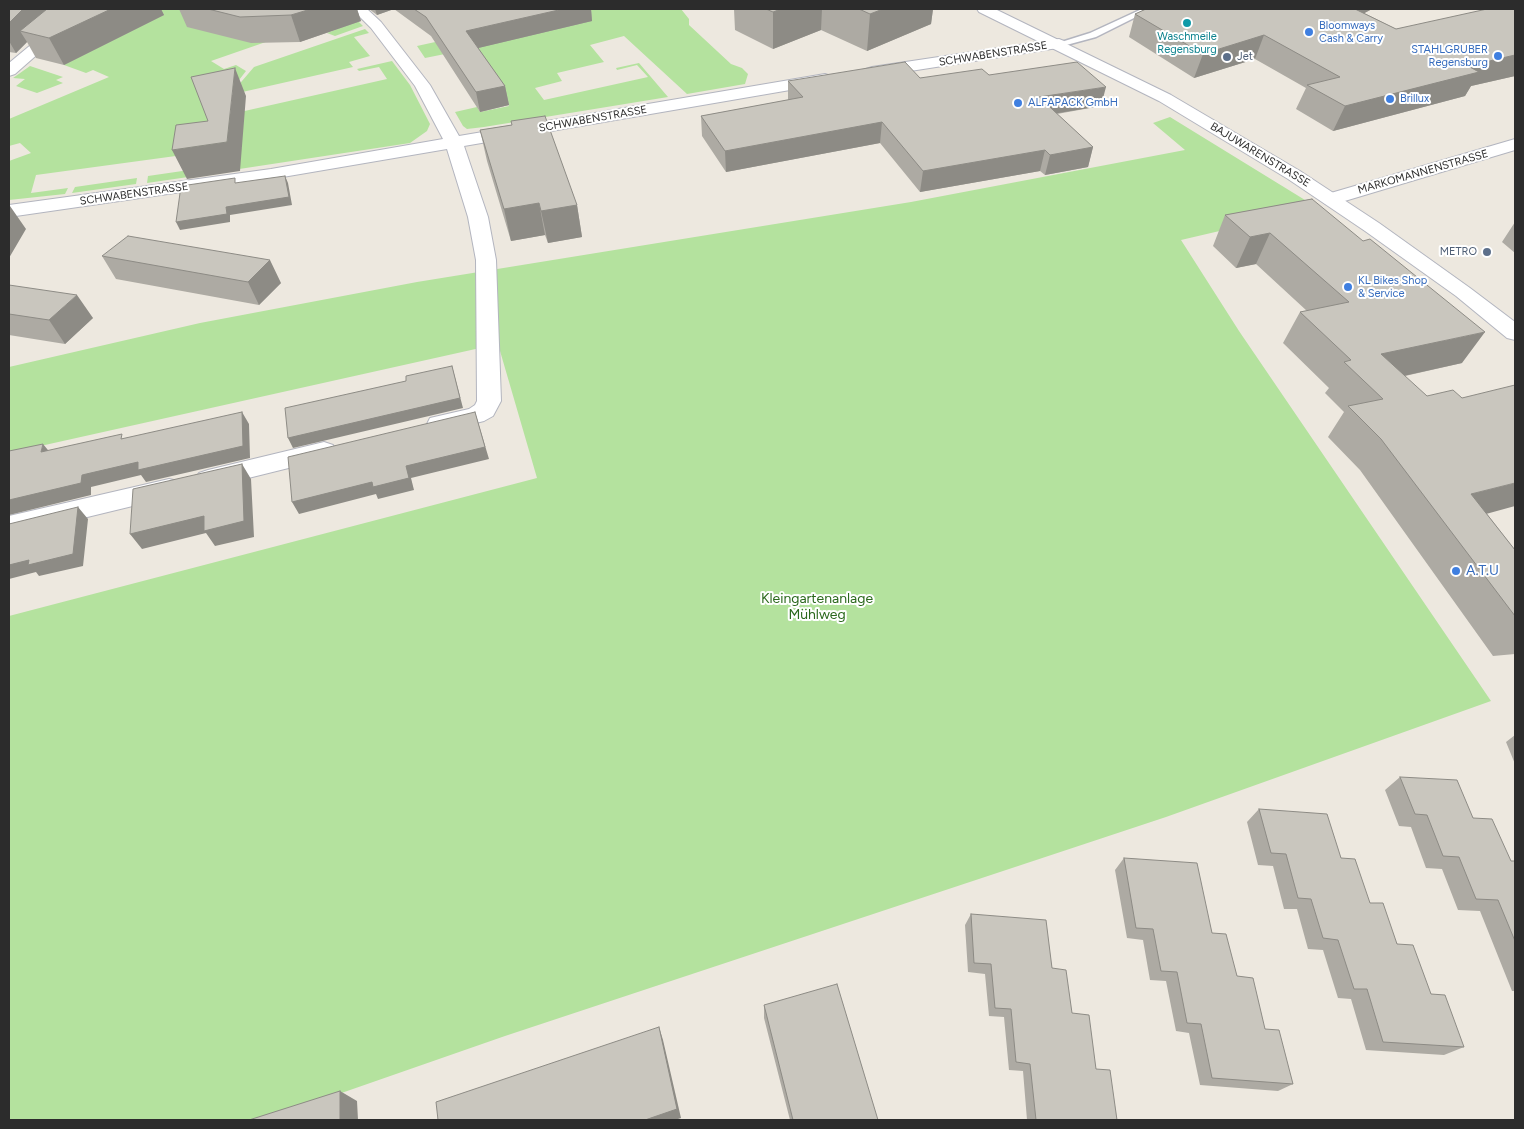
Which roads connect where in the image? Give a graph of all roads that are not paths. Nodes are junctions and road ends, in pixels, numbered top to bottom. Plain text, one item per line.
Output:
1 (82, 9) edge
2 (360, 9) edge
3 (984, 9) edge
4 (1143, 11) edge
5 (1059, 44) junction
6 (9, 71) edge
7 (454, 143) junction
8 (1515, 144) edge
9 (1331, 199) junction
10 (9, 211) edge
11 (1515, 333) edge
12 (417, 429) edge
13 (349, 445) edge
14 (9, 526) edge

1 - 6 street
2 - 7 street
3 - 5 street, BAJUWARENSTRASSE
4 - 5 lane
5 - 7 street, SCHWABENSTRASSE
5 - 9 street, BAJUWARENSTRASSE
7 - 10 street, SCHWABENSTRASSE
7 - 12 street
8 - 9 street, MARKOMANNENSTRASSE
9 - 11 street, BAJUWARENSTRASSE
13 - 14 street

